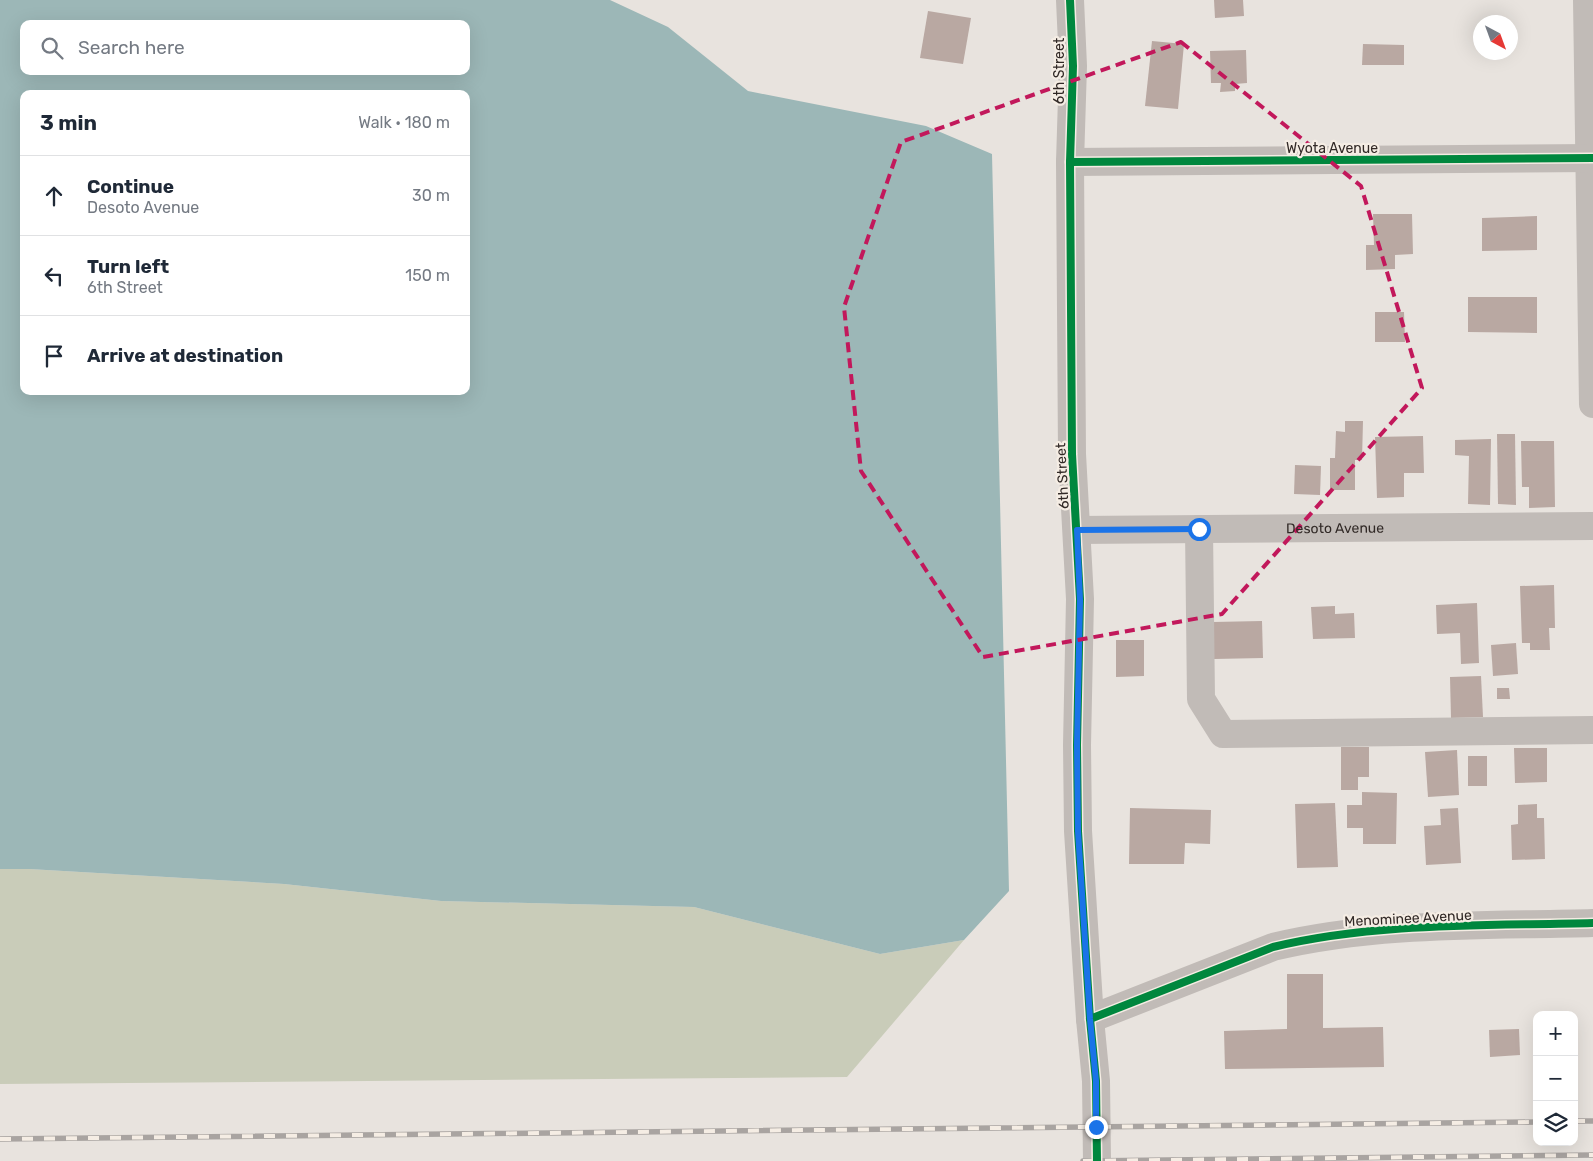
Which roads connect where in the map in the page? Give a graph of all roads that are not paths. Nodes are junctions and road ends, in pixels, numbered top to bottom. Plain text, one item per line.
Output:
1 (1588, 0) edge
2 (1064, 3) edge
3 (1591, 158) edge
4 (1070, 162) junction
5 (1593, 361) edge
6 (1593, 404) edge
7 (1593, 526) edge
8 (1199, 529) junction
9 (1077, 530) junction
10 (1593, 730) edge
11 (1593, 923) edge
12 (1090, 1019) junction
13 (1097, 1161) edge

1 - 3 street
2 - 4 street, 6th Street
3 - 4 street, Wyota Avenue
3 - 5 street
4 - 9 street, 6th Street
5 - 6 street
7 - 8 street, Desoto Avenue
8 - 9 street, Desoto Avenue
8 - 10 street
9 - 12 street, 6th Street
11 - 12 street, Menominee Avenue
12 - 13 street, 6th Street

